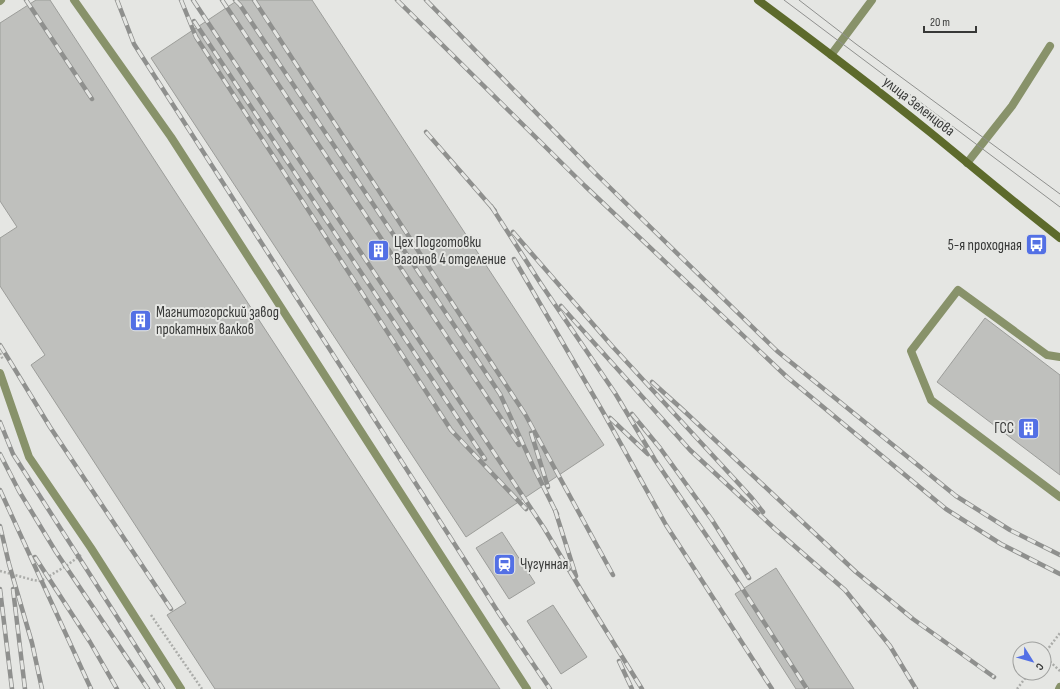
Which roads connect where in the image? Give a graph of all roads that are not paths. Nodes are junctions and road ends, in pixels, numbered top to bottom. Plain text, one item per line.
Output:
1 (74, 0) edge
2 (758, 0) edge
3 (872, 0) edge
4 (1050, 46) dead end
5 (831, 55) junction
6 (967, 163) junction
7 (1060, 238) edge
8 (1060, 357) edge
9 (0, 373) edge
10 (1060, 498) edge
11 (181, 689) edge
12 (527, 689) edge

1 - 12 lane
2 - 5 main road, улица Зеленцова
3 - 5 lane
4 - 6 lane
5 - 6 main road, улица Зеленцова
6 - 7 main road, улица Зеленцова
8 - 10 lane
9 - 11 lane

